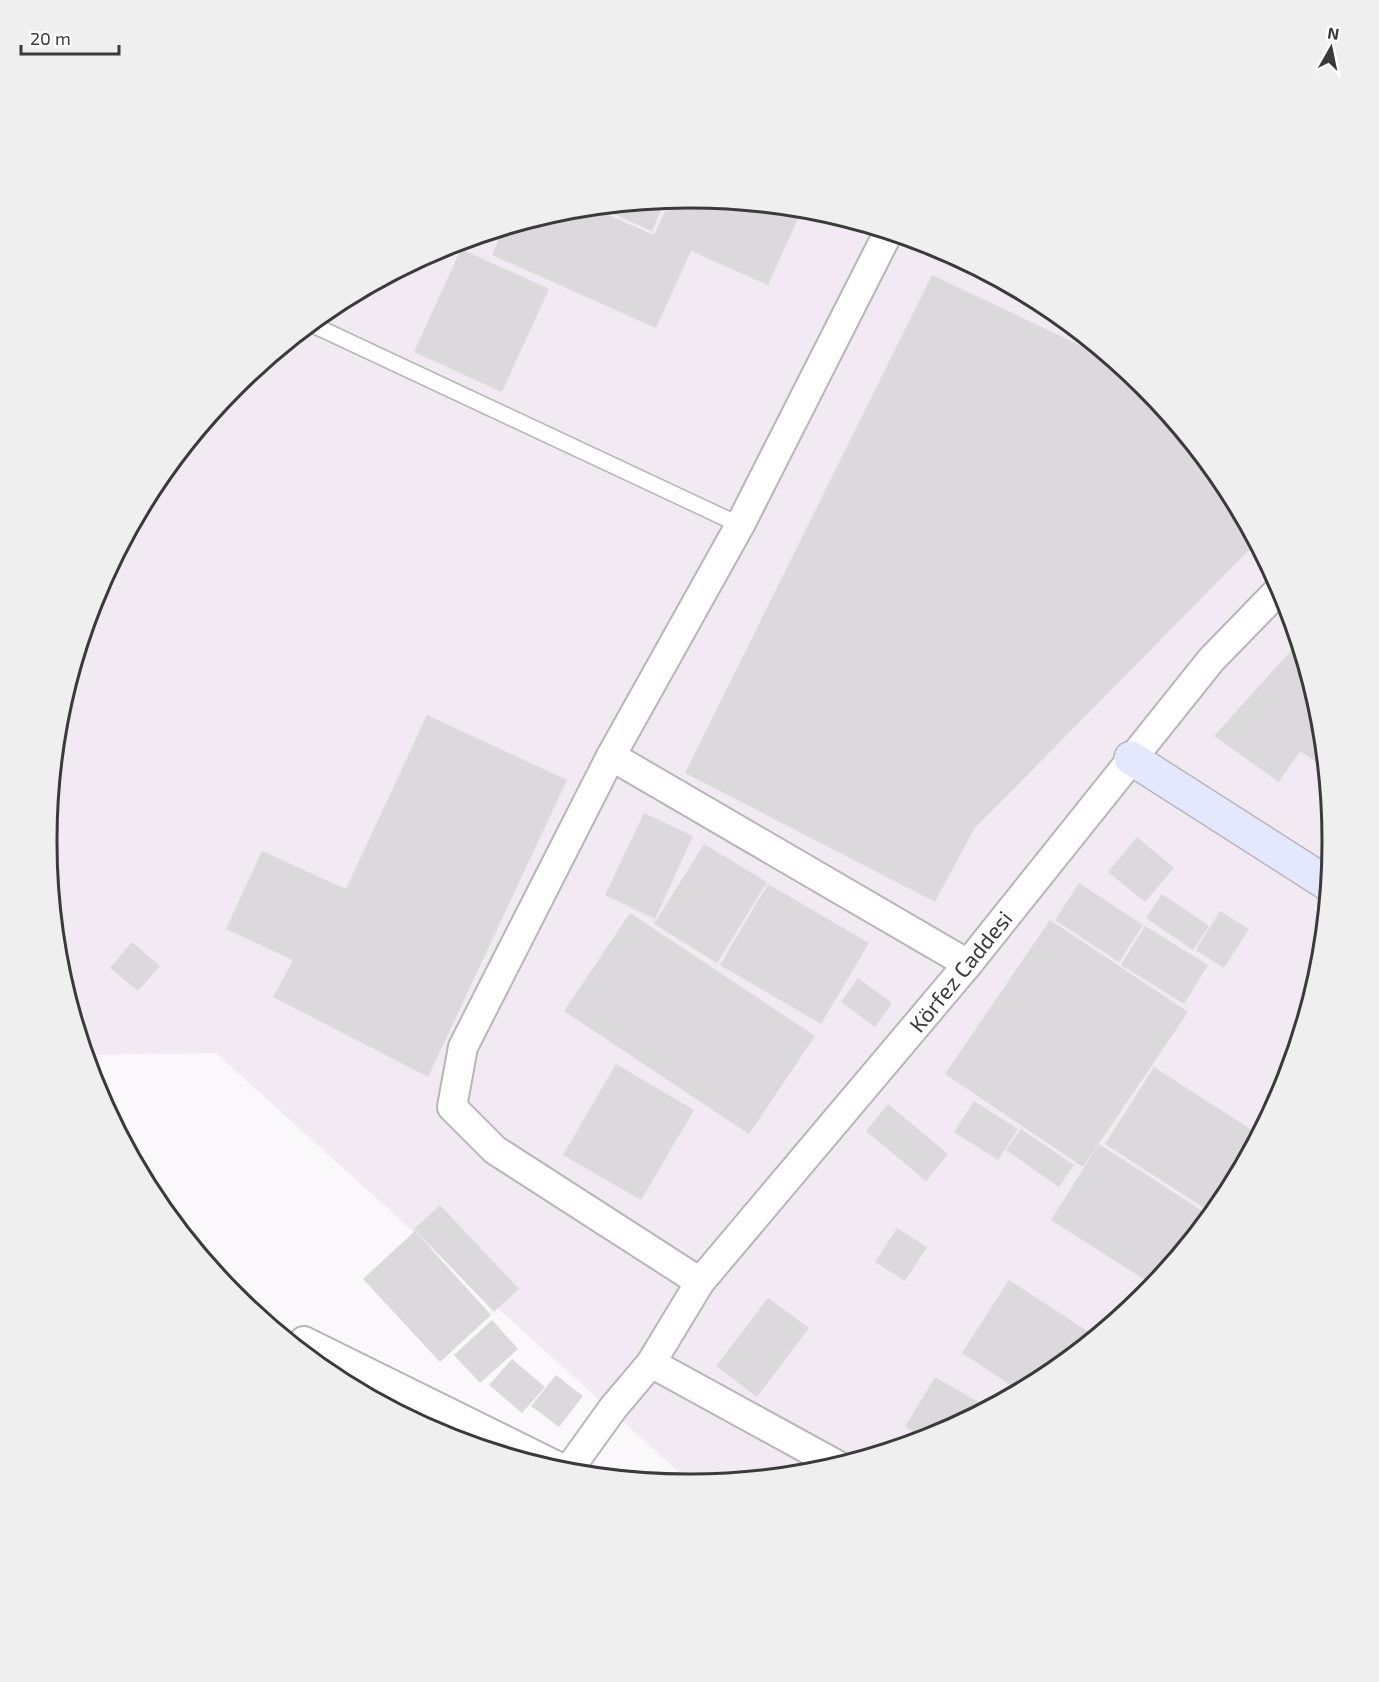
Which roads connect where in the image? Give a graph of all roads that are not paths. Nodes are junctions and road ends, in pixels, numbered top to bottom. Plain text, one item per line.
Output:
1 (884, 239) edge
2 (320, 328) edge
3 (740, 525) junction
4 (1273, 596) edge
5 (611, 756) junction
6 (1131, 758) junction
7 (1321, 880) edge
8 (968, 964) junction
9 (700, 1282) junction
10 (304, 1343) edge
11 (651, 1363) junction
12 (528, 1452) edge
13 (825, 1458) edge
14 (574, 1462) edge

1 - 3 street
2 - 3 lane
3 - 5 street
4 - 6 street, Körfez Caddesi
5 - 8 street
5 - 9 street
6 - 7 street
6 - 8 street, Körfez Caddesi
8 - 9 street, Körfez Caddesi
9 - 11 street, Körfez Caddesi
10 - 12 street
11 - 13 street
11 - 14 street, Körfez Caddesi

